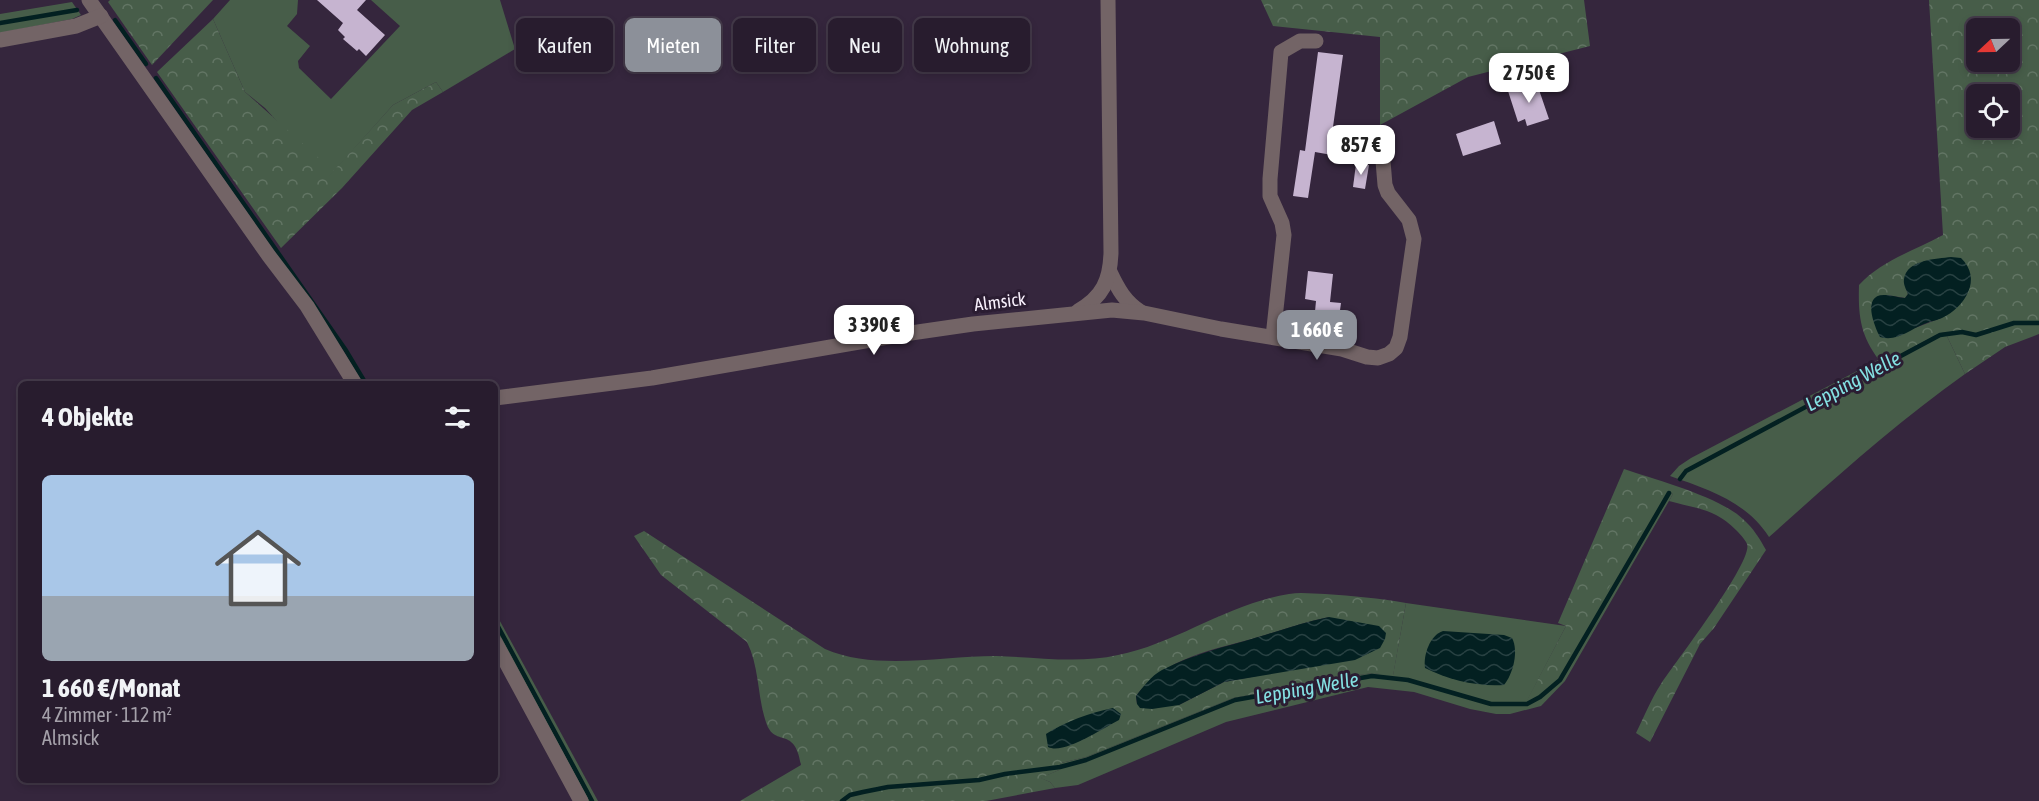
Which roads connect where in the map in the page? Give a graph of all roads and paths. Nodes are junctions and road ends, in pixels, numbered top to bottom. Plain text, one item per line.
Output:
1 (1108, 0) edge
2 (96, 6) edge
3 (0, 40) edge
4 (1316, 41) dead end
5 (1383, 161) dead end
6 (1110, 272) junction
7 (1076, 313) junction
8 (1144, 313) junction
9 (1273, 337) junction
10 (353, 381) edge
11 (498, 398) edge
12 (498, 648) edge
13 (581, 801) edge

1 - 6 street
2 - 3 street
2 - 10 street
4 - 9 street
5 - 9 street, Almsick
6 - 7 street
6 - 8 street
7 - 8 street, Almsick
7 - 11 street, Almsick
8 - 9 street, Almsick
12 - 13 street

